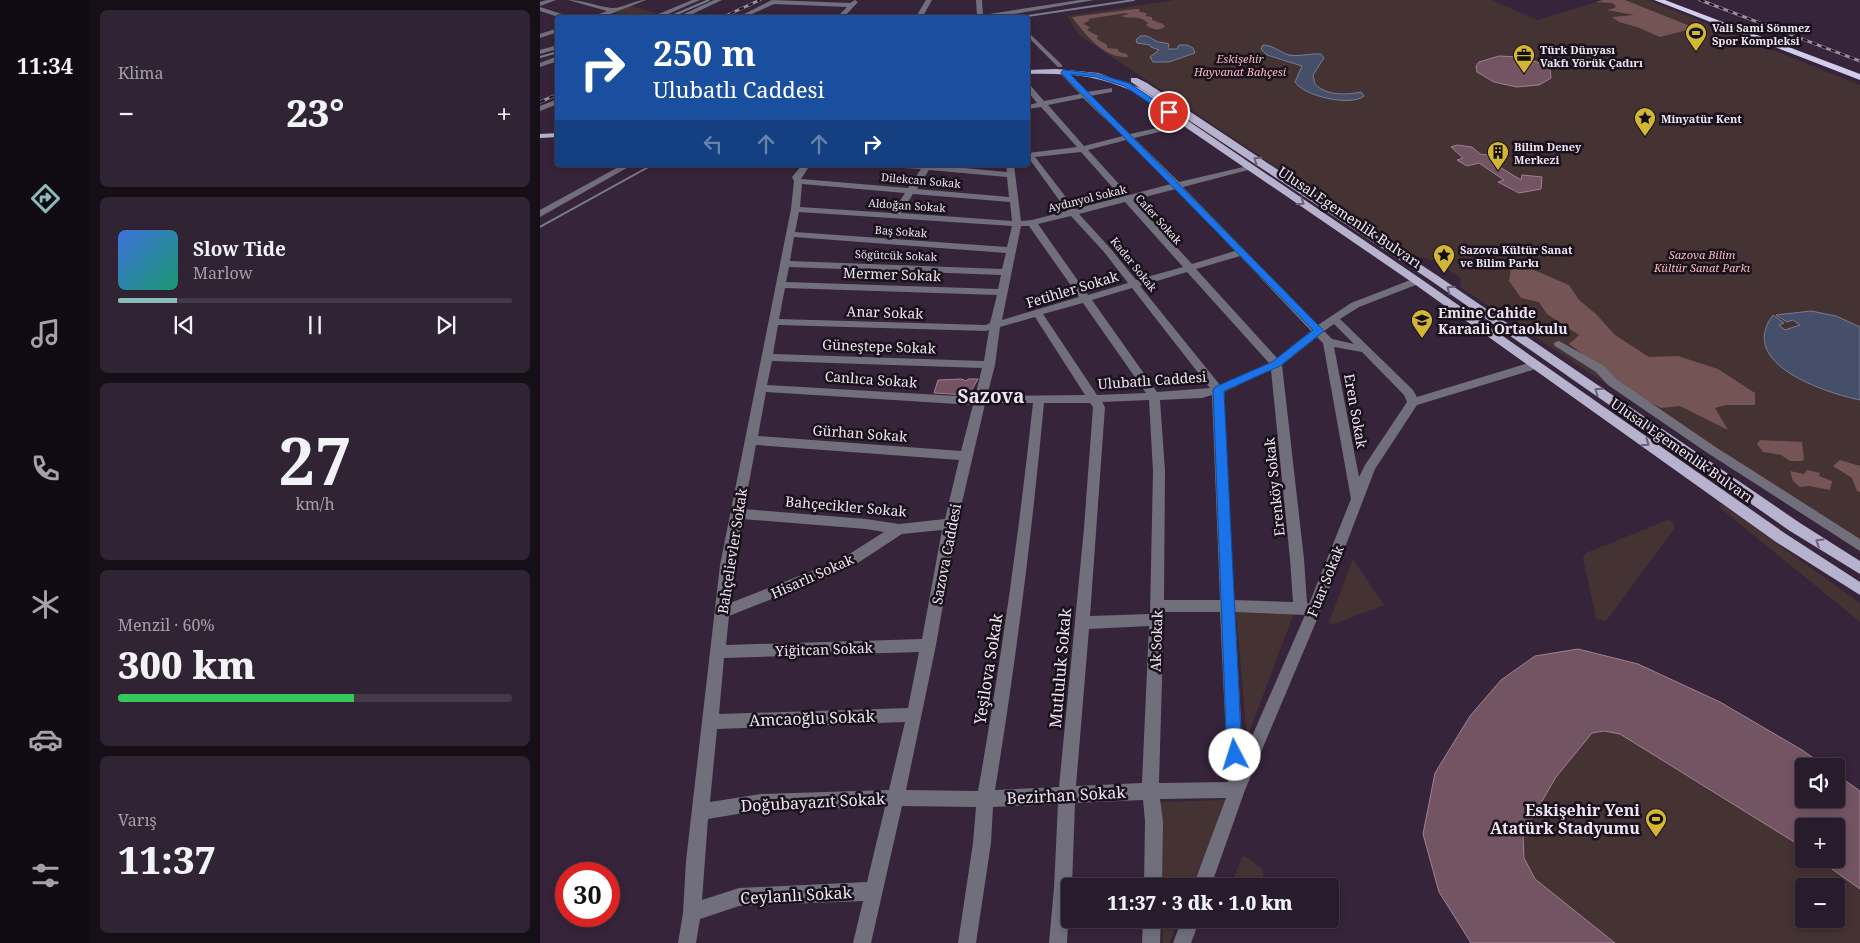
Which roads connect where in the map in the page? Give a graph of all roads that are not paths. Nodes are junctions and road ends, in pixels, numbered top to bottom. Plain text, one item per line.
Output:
1 (553, 0) edge
2 (571, 0) edge
3 (599, 0) edge
4 (643, 0) edge
5 (697, 0) edge
6 (719, 0) edge
7 (858, 0) edge
8 (929, 0) edge
9 (979, 0) edge
10 (1091, 0) edge
11 (1658, 0) edge
12 (1671, 0) edge
13 (775, 1) edge
14 (1058, 2) edge
15 (540, 4) edge
16 (587, 4) junction
17 (630, 5) junction
18 (852, 6) junction
19 (648, 9) dead end
20 (540, 10) edge
21 (613, 10) junction
22 (656, 11) dead end
23 (665, 13) junction
24 (558, 15) edge
25 (600, 15) edge
26 (660, 15) edge
27 (685, 15) edge
28 (745, 15) edge
29 (842, 15) edge
30 (920, 15) edge
31 (980, 15) edge
32 (988, 15) edge
33 (540, 29) edge
34 (554, 34) edge
35 (540, 36) edge
36 (1030, 36) edge
37 (555, 49) edge
38 (540, 52) edge
39 (555, 59) edge
40 (540, 66) edge
41 (1030, 67) edge
42 (1062, 69) junction
43 (1860, 71) edge
44 (1030, 72) edge
45 (1860, 77) edge
46 (1109, 90) dead end
47 (1030, 91) edge
48 (1085, 95) junction
49 (555, 103) edge
50 (1040, 104) junction
51 (1030, 106) edge
52 (540, 110) edge
53 (1185, 123) junction
54 (555, 135) edge
55 (540, 136) edge
56 (1128, 136) junction
57 (555, 139) edge
58 (540, 140) edge
59 (1081, 149) junction
60 (1030, 155) edge
61 (1030, 156) edge
62 (624, 167) edge
63 (804, 167) edge
64 (926, 167) edge
65 (948, 167) edge
66 (1249, 167) junction
67 (1011, 170) edge
68 (798, 182) junction
69 (1178, 186) junction
70 (911, 190) junction
71 (1126, 199) junction
72 (1013, 200) junction
73 (540, 206) edge
74 (550, 208) junction
75 (795, 209) junction
76 (540, 214) edge
77 (1074, 214) junction
78 (895, 215) junction
79 (1032, 223) junction
80 (1017, 224) junction
81 (790, 234) junction
82 (1011, 250) junction
83 (1243, 252) junction
84 (785, 264) junction
85 (1189, 268) junction
86 (1007, 272) junction
87 (1417, 281) junction
88 (1134, 284) junction
89 (781, 285) junction
90 (1002, 292) junction
91 (1086, 300) junction
92 (1038, 314) junction
93 (1334, 318) junction
94 (774, 322) junction
95 (995, 326) junction
96 (1319, 331) junction
97 (1328, 342) junction
98 (1559, 344) dead end
99 (1367, 350) junction
100 (768, 357) junction
101 (1276, 364) junction
102 (989, 365) junction
103 (1535, 365) junction
104 (760, 388) junction
105 (1218, 390) junction
106 (1154, 396) junction
107 (1039, 398) junction
108 (1093, 399) junction
109 (979, 401) junction
110 (1413, 402) junction
111 (750, 440) junction
112 (967, 456) junction
113 (1357, 499) junction
114 (738, 514) junction
115 (950, 524) junction
116 (899, 530) junction
117 (1860, 546) edge
118 (1860, 568) edge
119 (1860, 589) edge
120 (1228, 606) junction
121 (1307, 609) junction
122 (721, 613) junction
123 (1157, 613) junction
124 (1082, 623) junction
125 (929, 645) junction
126 (718, 652) junction
127 (915, 715) junction
128 (710, 722) junction
129 (1238, 790) junction
130 (1150, 791) junction
131 (1067, 796) junction
132 (895, 798) junction
133 (985, 798) junction
134 (700, 812) junction
135 (1153, 878) edge
136 (1205, 878) edge
137 (873, 891) junction
138 (692, 913) junction
139 (1152, 928) edge
140 (1188, 928) edge
141 (687, 943) edge
142 (862, 943) edge
143 (967, 943) edge
144 (1058, 943) edge
145 (1152, 943) edge
146 (1182, 943) edge

1 - 15 street
2 - 16 street
3 - 16 street
4 - 17 street
5 - 23 street
6 - 27 street
7 - 18 street
8 - 30 street
9 - 31 street
10 - 14 street
11 - 45 highway
12 - 43 highway
13 - 18 street
13 - 28 street
14 - 32 street
16 - 21 street
17 - 19 street
17 - 21 street
18 - 29 street
20 - 24 street
21 - 25 street
22 - 23 street
23 - 26 street
33 - 34 street
34 - 35 street
36 - 42 street, Eren Sokak
37 - 38 street
39 - 40 street
41 - 42 main road, Ulusal Egemenlik Bulvarı
42 - 44 main road, Ulusal Egemenlik Bulvarı
42 - 48 street, Eren Sokak
42 - 53 main road, Ulusal Egemenlik Bulvarı
118 -> 42 main road, Ulusal Egemenlik Bulvarı
46 - 48 street
47 - 50 street, Cafer Sokak
48 - 50 street
48 - 56 street, Eren Sokak
49 - 52 street
50 - 51 street
50 - 59 street, Cafer Sokak
53 - 56 street
53 - 66 main road, Ulusal Egemenlik Bulvarı
54 - 55 main road
56 - 59 street
56 - 69 street, Eren Sokak
57 - 58 main road
59 - 60 street
59 - 71 street, Cafer Sokak
61 - 77 street, Kader Sokak
62 - 74 street
63 - 68 street, Bahçelievler Sokak
64 - 70 street
65 - 67 street
66 - 69 street, Aydınyol Sokak
66 -> 87 main road, Ulusal Egemenlik Bulvarı
67 - 72 street, Sazova Caddesi
68 - 70 street, Dilekcan Sokak
68 - 75 street, Bahçelievler Sokak
69 - 71 street, Aydınyol Sokak
69 - 83 street, Eren Sokak
70 - 72 street, Dilekcan Sokak
70 - 78 street
71 - 77 street, Aydınyol Sokak
71 - 85 street, Cafer Sokak
72 - 80 street, Sazova Caddesi
73 - 74 street
74 - 76 street
75 - 78 street, Aldoğan Sokak
75 - 81 street, Bahçelievler Sokak
77 - 79 street, Aydınyol Sokak
77 - 88 street, Kader Sokak
78 - 80 street, Aldoğan Sokak
79 - 80 street, Aydınyol Sokak
79 - 91 street
80 - 82 street, Sazova Caddesi
81 - 82 street, Baş Sokak
81 - 84 street, Bahçelievler Sokak
82 - 86 street, Sazova Caddesi
83 - 85 street, Fetihler Sokak
83 - 96 street, Eren Sokak
84 - 86 street, Sögütcük Sokak
84 - 89 street, Bahçelievler Sokak
85 - 88 street, Fetihler Sokak
85 - 101 street, Cafer Sokak
86 - 90 street, Sazova Caddesi
87 - 93 street, Ulubatlı Caddesi
87 - 103 main road, Ulusal Egemenlik Bulvarı
88 - 91 street, Fetihler Sokak
88 - 105 street, Kader Sokak
89 - 90 street, Mermer Sokak
89 - 94 street, Bahçelievler Sokak
90 - 95 street, Sazova Caddesi
91 - 92 street, Fetihler Sokak
91 - 106 street
92 - 95 street, Fetihler Sokak
92 - 108 street
93 - 96 street, Ulubatlı Caddesi
93 - 99 street
94 - 95 street, Anar Sokak
94 - 100 street, Bahçelievler Sokak
95 - 102 street, Sazova Caddesi
96 - 97 street, Eren Sokak
96 - 101 street, Ulubatlı Caddesi
97 - 99 street
97 - 113 street, Eren Sokak
98 - 117 street
99 - 110 street
100 - 102 street, Güneştepe Sokak
100 - 104 street, Bahçelievler Sokak
101 - 105 street, Ulubatlı Caddesi
101 - 121 street, Erenköy Sokak
102 - 109 street, Sazova Caddesi
103 - 110 street
103 -> 119 main road, Ulusal Egemenlik Bulvarı
104 - 109 street, Canlıca Sokak
104 - 111 street, Bahçelievler Sokak
105 - 106 street, Ulubatlı Caddesi
105 - 120 street
106 - 108 street, Ulubatlı Caddesi
106 - 123 street, Ak Sokak
107 - 108 street, Ulubatlı Caddesi
107 - 109 street, Ulubatlı Caddesi
107 - 133 street, Yeşilova Sokak
108 - 124 street, Mutluluk Sokak
109 - 112 street, Sazova Caddesi
110 - 113 street, Fuar Sokak
111 - 112 street, Gürhan Sokak
111 - 114 street, Bahçelievler Sokak
112 - 115 street, Sazova Caddesi
113 - 121 street, Fuar Sokak
114 - 116 street, Bahçecikler Sokak
114 - 122 street, Bahçelievler Sokak
115 - 116 street, Bahçecikler Sokak
115 - 125 street, Sazova Caddesi
116 - 122 street, Hisarlı Sokak
120 - 121 street
120 - 123 street
120 - 129 street
121 - 129 street, Fuar Sokak
122 - 126 street, Bahçelievler Sokak
123 - 124 street
123 - 130 street, Ak Sokak
124 - 131 street, Mutluluk Sokak
125 - 126 street, Yiğitcan Sokak
125 - 127 street, Sazova Caddesi
126 - 128 street, Bahçelievler Sokak
127 - 128 street, Amcaoğlu Sokak
127 - 132 street, Sazova Caddesi
128 - 134 street, Bahçelievler Sokak
129 - 130 street, Bezirhan Sokak
129 - 136 street, Fuar Sokak
130 - 131 street, Bezirhan Sokak
130 - 135 street, Ak Sokak
131 - 133 street, Bezirhan Sokak
131 - 144 street, Mutluluk Sokak
132 - 133 street, Bezirhan Sokak
132 - 134 street, Doğubayazıt Sokak
132 - 137 street, Sazova Caddesi
133 - 143 street, Yeşilova Sokak
134 - 138 street, Bahçelievler Sokak
137 - 138 street, Ceylanlı Sokak
137 - 142 street, Sazova Caddesi
138 - 141 street, Bahçelievler Sokak
139 - 145 street
140 - 146 street

